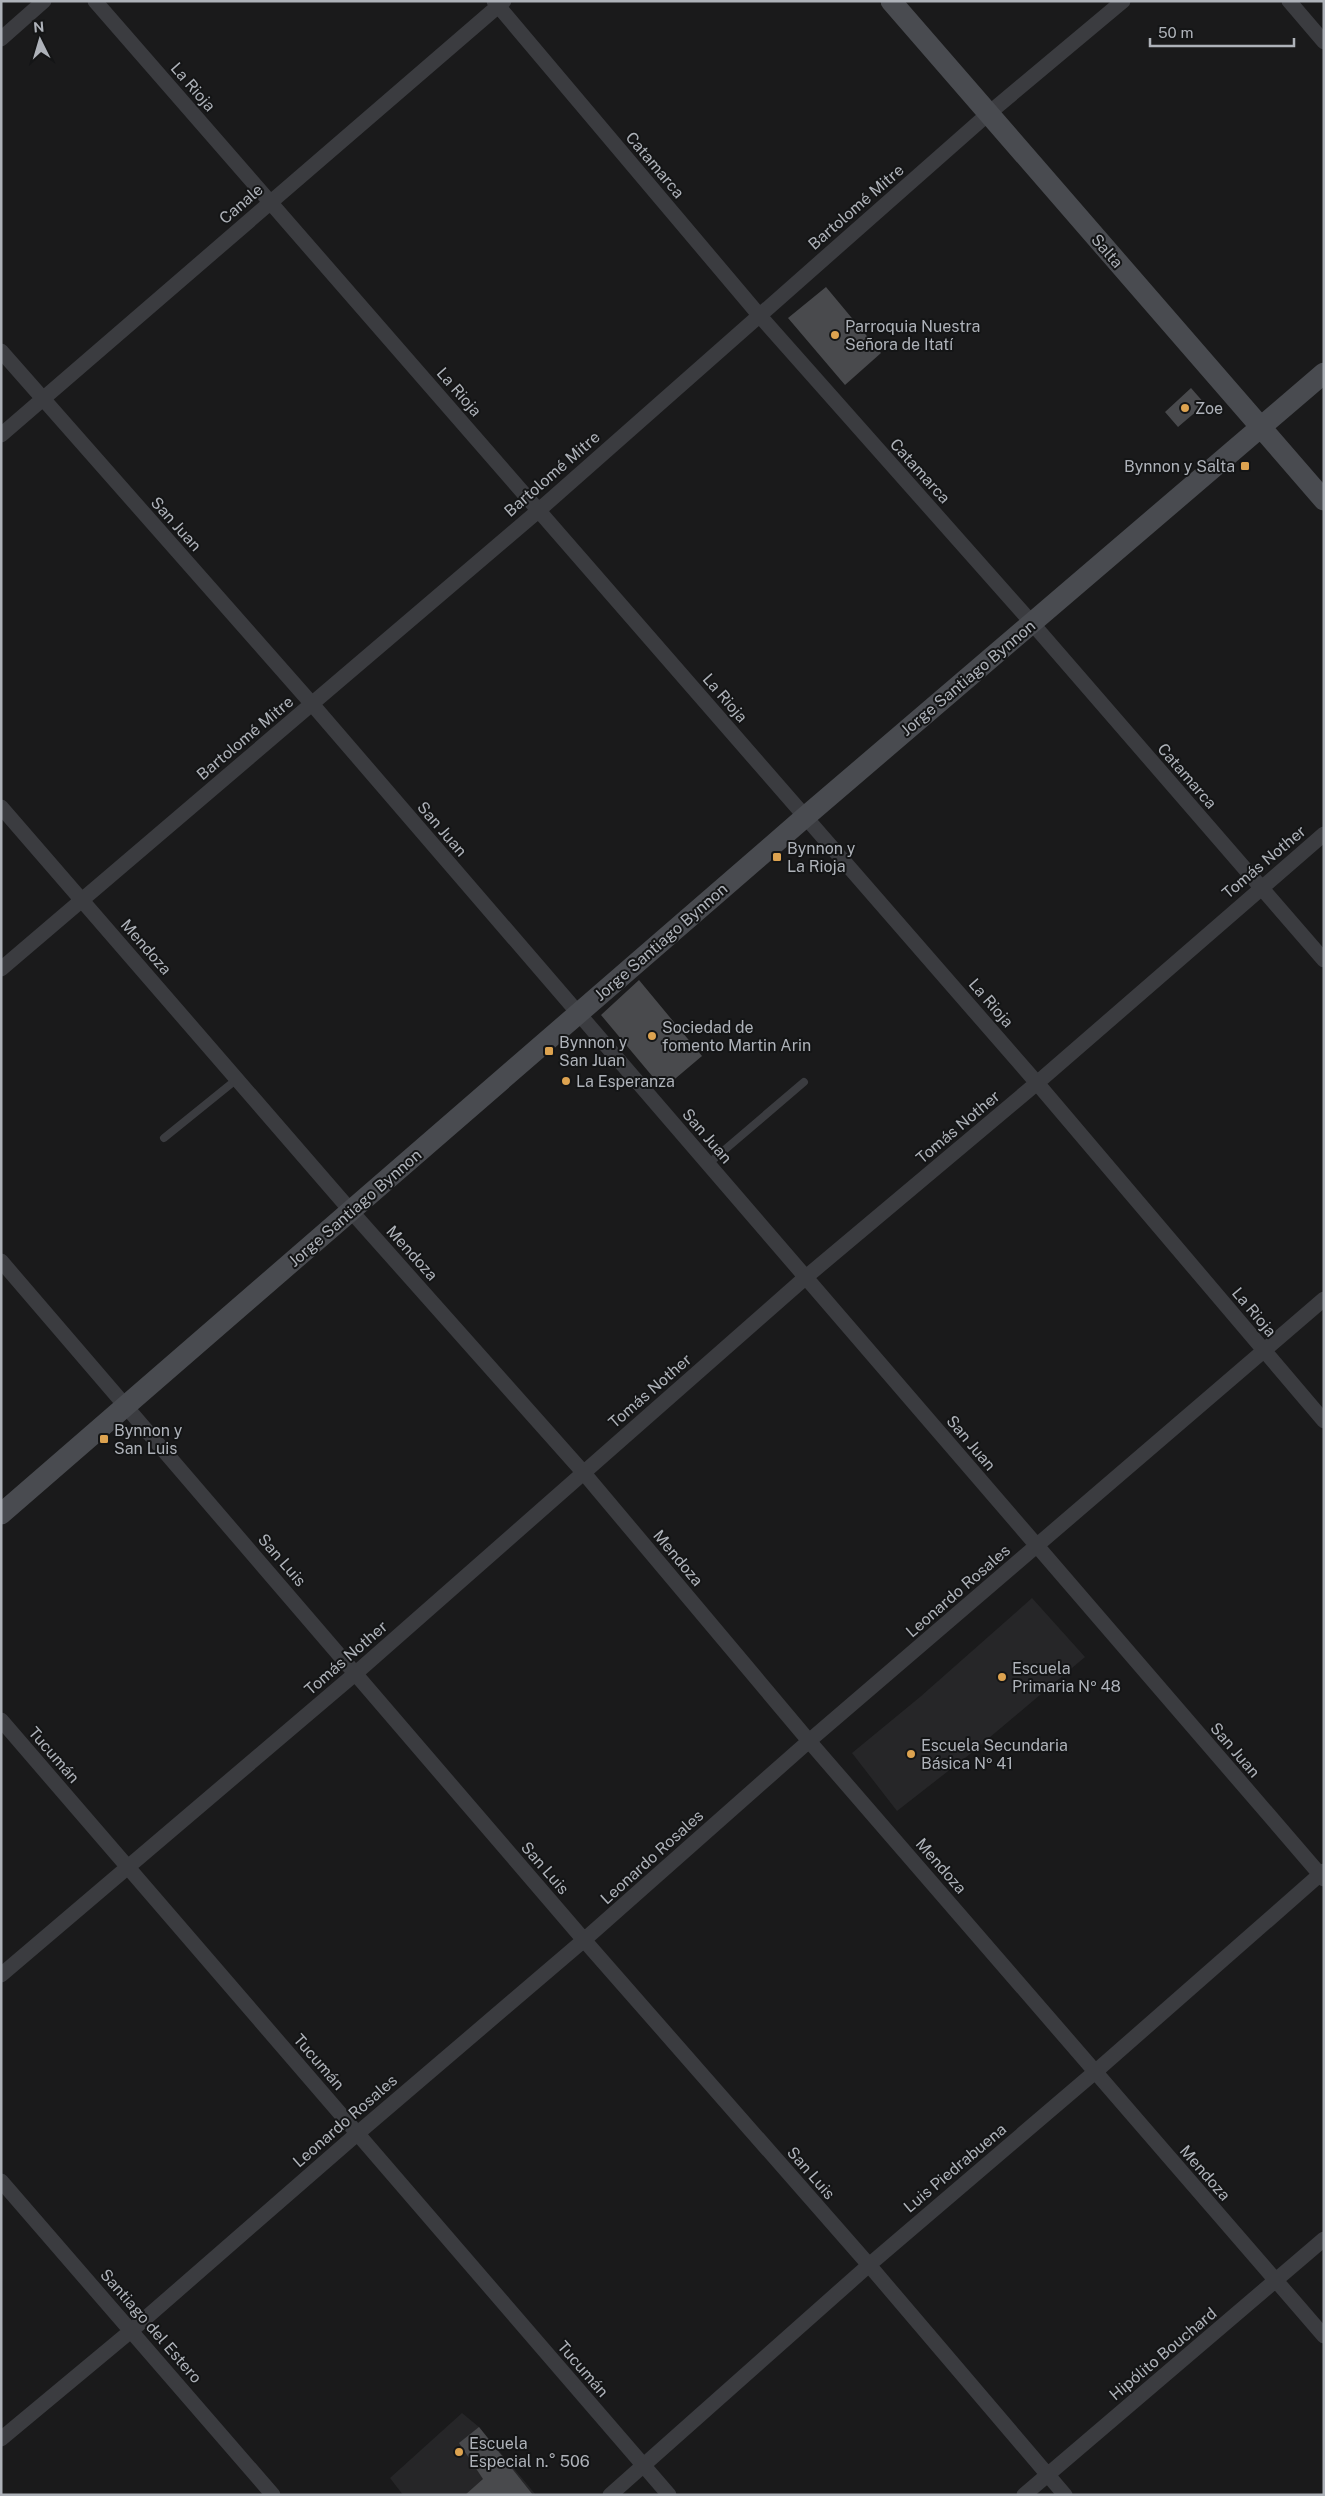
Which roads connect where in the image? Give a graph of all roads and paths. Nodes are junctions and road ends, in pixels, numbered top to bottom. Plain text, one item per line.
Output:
1 (44, 1) edge
2 (95, 1) edge
3 (891, 1) edge
4 (1123, 1) edge
5 (1289, 1) edge
6 (499, 3) edge
7 (1, 39) edge
8 (1324, 42) edge
9 (988, 114) junction
10 (270, 202) junction
11 (759, 315) junction
12 (1, 351) edge
13 (1324, 374) edge
14 (42, 400) junction
15 (1261, 428) junction
16 (1, 435) edge
17 (1324, 500) edge
18 (538, 511) junction
19 (1032, 623) junction
20 (312, 704) junction
21 (1, 807) edge
22 (805, 817) junction
23 (1324, 834) edge
24 (1261, 887) junction
25 (82, 900) junction
26 (1324, 960) edge
27 (1, 969) edge
28 (578, 1014) junction
29 (238, 1079) junction
30 (804, 1082) dead end
31 (1037, 1083) junction
32 (164, 1138) dead end
33 (708, 1164) junction
34 (351, 1211) junction
35 (1, 1261) edge
36 (806, 1277) junction
37 (1324, 1299) edge
38 (1264, 1351) junction
39 (128, 1406) junction
40 (1324, 1421) edge
41 (583, 1472) junction
42 (1, 1514) edge
43 (1036, 1547) junction
44 (356, 1673) junction
45 (1, 1720) edge
46 (809, 1740) junction
47 (128, 1868) junction
48 (1322, 1875) edge
49 (584, 1940) junction
50 (1, 1975) edge
51 (1095, 2072) junction
52 (358, 2133) junction
53 (1, 2182) edge
54 (1324, 2239) edge
55 (869, 2264) junction
56 (1275, 2281) junction
57 (132, 2330) junction
58 (1324, 2336) edge
59 (1, 2439) edge
60 (644, 2466) junction
61 (1047, 2474) junction
62 (273, 2495) edge
63 (610, 2495) edge
64 (669, 2495) edge
65 (1024, 2495) edge
66 (1065, 2495) edge

1 - 7 street
2 - 10 street, La Rioja
3 - 9 street, Salta
4 - 9 street, Bartolomé Mitre
5 - 8 street
6 - 10 street, Canale
6 - 11 street, Catamarca
9 - 11 street, Bartolomé Mitre
9 - 15 street, Salta
10 - 14 street, Canale
10 - 18 street, La Rioja
11 - 18 street, Bartolomé Mitre
11 - 19 street, Catamarca
12 - 14 street, San Juan
13 - 15 street, Jorge Santiago Bynnon
14 - 16 street, Canale
14 - 20 street, San Juan
15 - 17 street, Salta
15 - 19 street, Jorge Santiago Bynnon
18 - 20 street, Bartolomé Mitre
18 - 22 street, La Rioja
19 - 22 street, Jorge Santiago Bynnon
19 - 24 street, Catamarca
20 - 25 street, Bartolomé Mitre
20 - 28 street, San Juan
21 - 25 street, Mendoza
22 - 28 street, Jorge Santiago Bynnon
22 - 31 street, La Rioja
23 - 24 street, Tomás Nother
24 - 26 street, Catamarca
24 - 31 street, Tomás Nother
25 - 27 street, Bartolomé Mitre
25 - 29 street, Mendoza
28 - 33 street, San Juan
28 - 34 street, Jorge Santiago Bynnon
29 - 32 lane
29 - 34 street, Mendoza
30 - 33 lane
31 - 36 street, Tomás Nother
31 - 38 street, La Rioja
33 - 36 street, San Juan
34 - 39 street, Jorge Santiago Bynnon
34 - 41 street, Mendoza
35 - 39 street, San Luis
36 - 41 street, Tomás Nother
36 - 43 street, San Juan
37 - 38 street, Leonardo Rosales
38 - 40 street, La Rioja
38 - 43 street, Leonardo Rosales
39 - 42 street, Jorge Santiago Bynnon
39 - 44 street, San Luis
41 - 44 street, Tomás Nother
41 - 46 street, Mendoza
43 - 46 street, Leonardo Rosales
43 - 48 street, San Juan
44 - 47 street, Tomás Nother
44 - 49 street, San Luis
45 - 47 street, Tucumán
46 - 49 street, Leonardo Rosales
46 - 51 street, Mendoza
47 - 50 street, Tomás Nother
47 - 52 street, Tucumán
48 - 51 street, Luis Piedrabuena
49 - 52 street, Leonardo Rosales
49 - 55 street, San Luis
51 - 55 street, Luis Piedrabuena
51 - 56 street, Mendoza
52 - 57 street, Leonardo Rosales
52 - 60 street, Tucumán
53 - 57 street, Santiago del Estero
54 - 56 street, Hipólito Bouchard
55 - 60 street, Luis Piedrabuena
55 - 61 street, San Luis
56 - 58 street, Mendoza
56 - 61 street, Hipólito Bouchard
57 - 59 street, Leonardo Rosales
57 - 62 street, Santiago del Estero
60 - 63 street, Luis Piedrabuena
60 - 64 street, Tucumán
61 - 65 street, Hipólito Bouchard
61 - 66 street, San Luis

